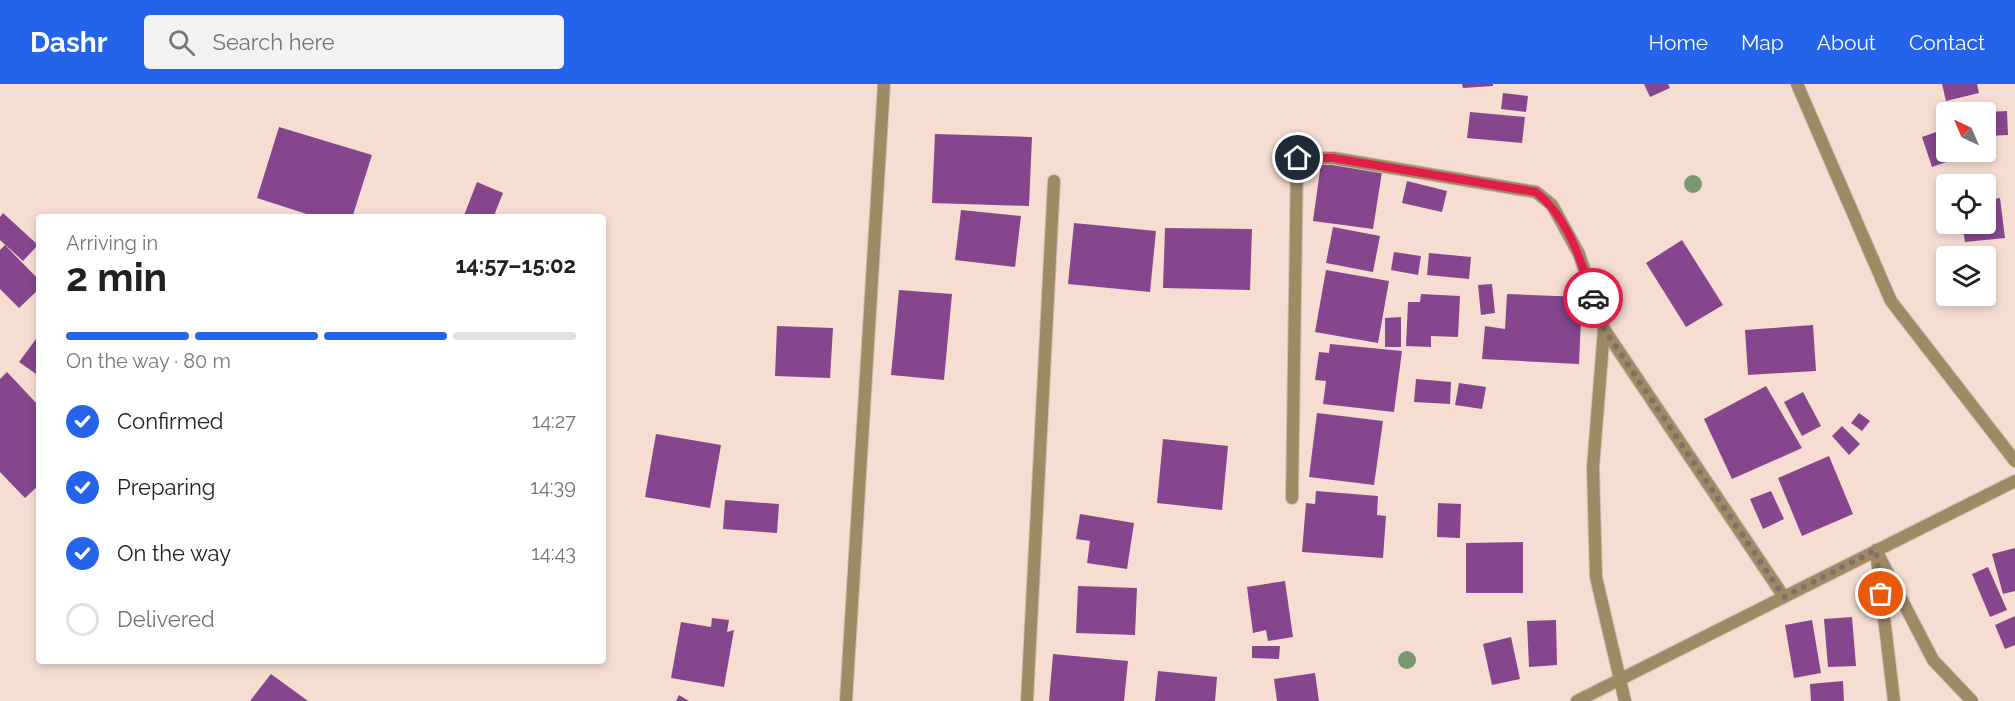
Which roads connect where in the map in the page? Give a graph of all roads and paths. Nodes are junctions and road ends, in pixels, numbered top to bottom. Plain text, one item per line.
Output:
1 (884, 84) edge
2 (1797, 84) edge
3 (1054, 181) dead end
4 (1604, 329) junction
5 (2015, 461) edge
6 (2015, 481) edge
7 (1292, 498) dead end
8 (1876, 550) junction
9 (1784, 597) junction
10 (1621, 679) junction
11 (846, 701) edge
12 (1027, 701) edge
13 (1576, 701) edge
14 (1625, 701) edge
15 (1894, 701) edge
16 (1972, 701) edge

1 - 11 street
2 - 5 street
3 - 12 street
4 - 7 street
4 - 9 street
4 - 10 street
6 - 8 street
8 - 9 street
8 - 15 street
8 - 16 street
9 - 10 street
10 - 13 street
10 - 14 street

